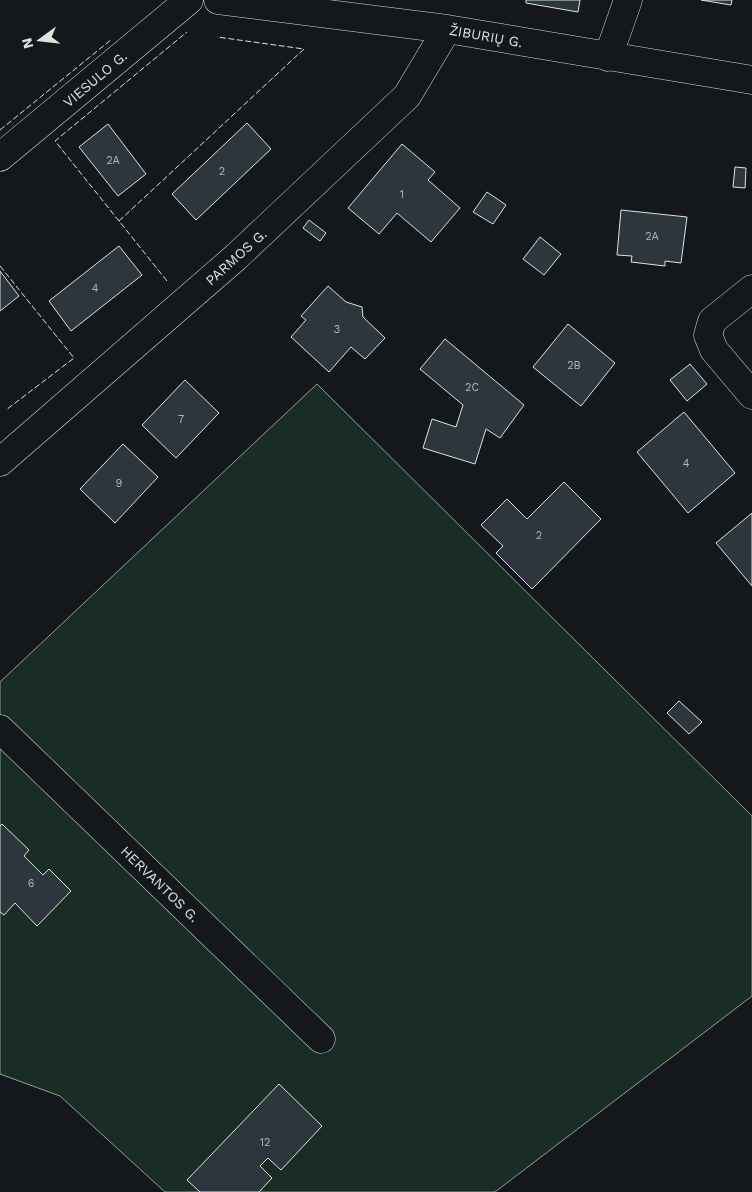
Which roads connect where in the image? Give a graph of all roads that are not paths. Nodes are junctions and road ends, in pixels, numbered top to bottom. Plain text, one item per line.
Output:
1 (189, 0) edge
2 (218, 0) edge
3 (628, 0) edge
4 (447, 29) junction
5 (608, 57) junction
6 (752, 80) edge
7 (0, 157) edge
8 (752, 289) edge
9 (752, 395) edge
10 (0, 462) edge
11 (0, 729) edge
12 (321, 1039) dead end

1 - 7 street, VIESULO G.
2 - 4 street, ŽIBURIŲ G.
3 - 5 street
4 - 5 street, ŽIBURIŲ G.
4 - 10 street, PARMOS G.
5 - 6 street, ŽIBURIŲ G.
8 - 9 street
11 - 12 street, HERVANTOS G.

